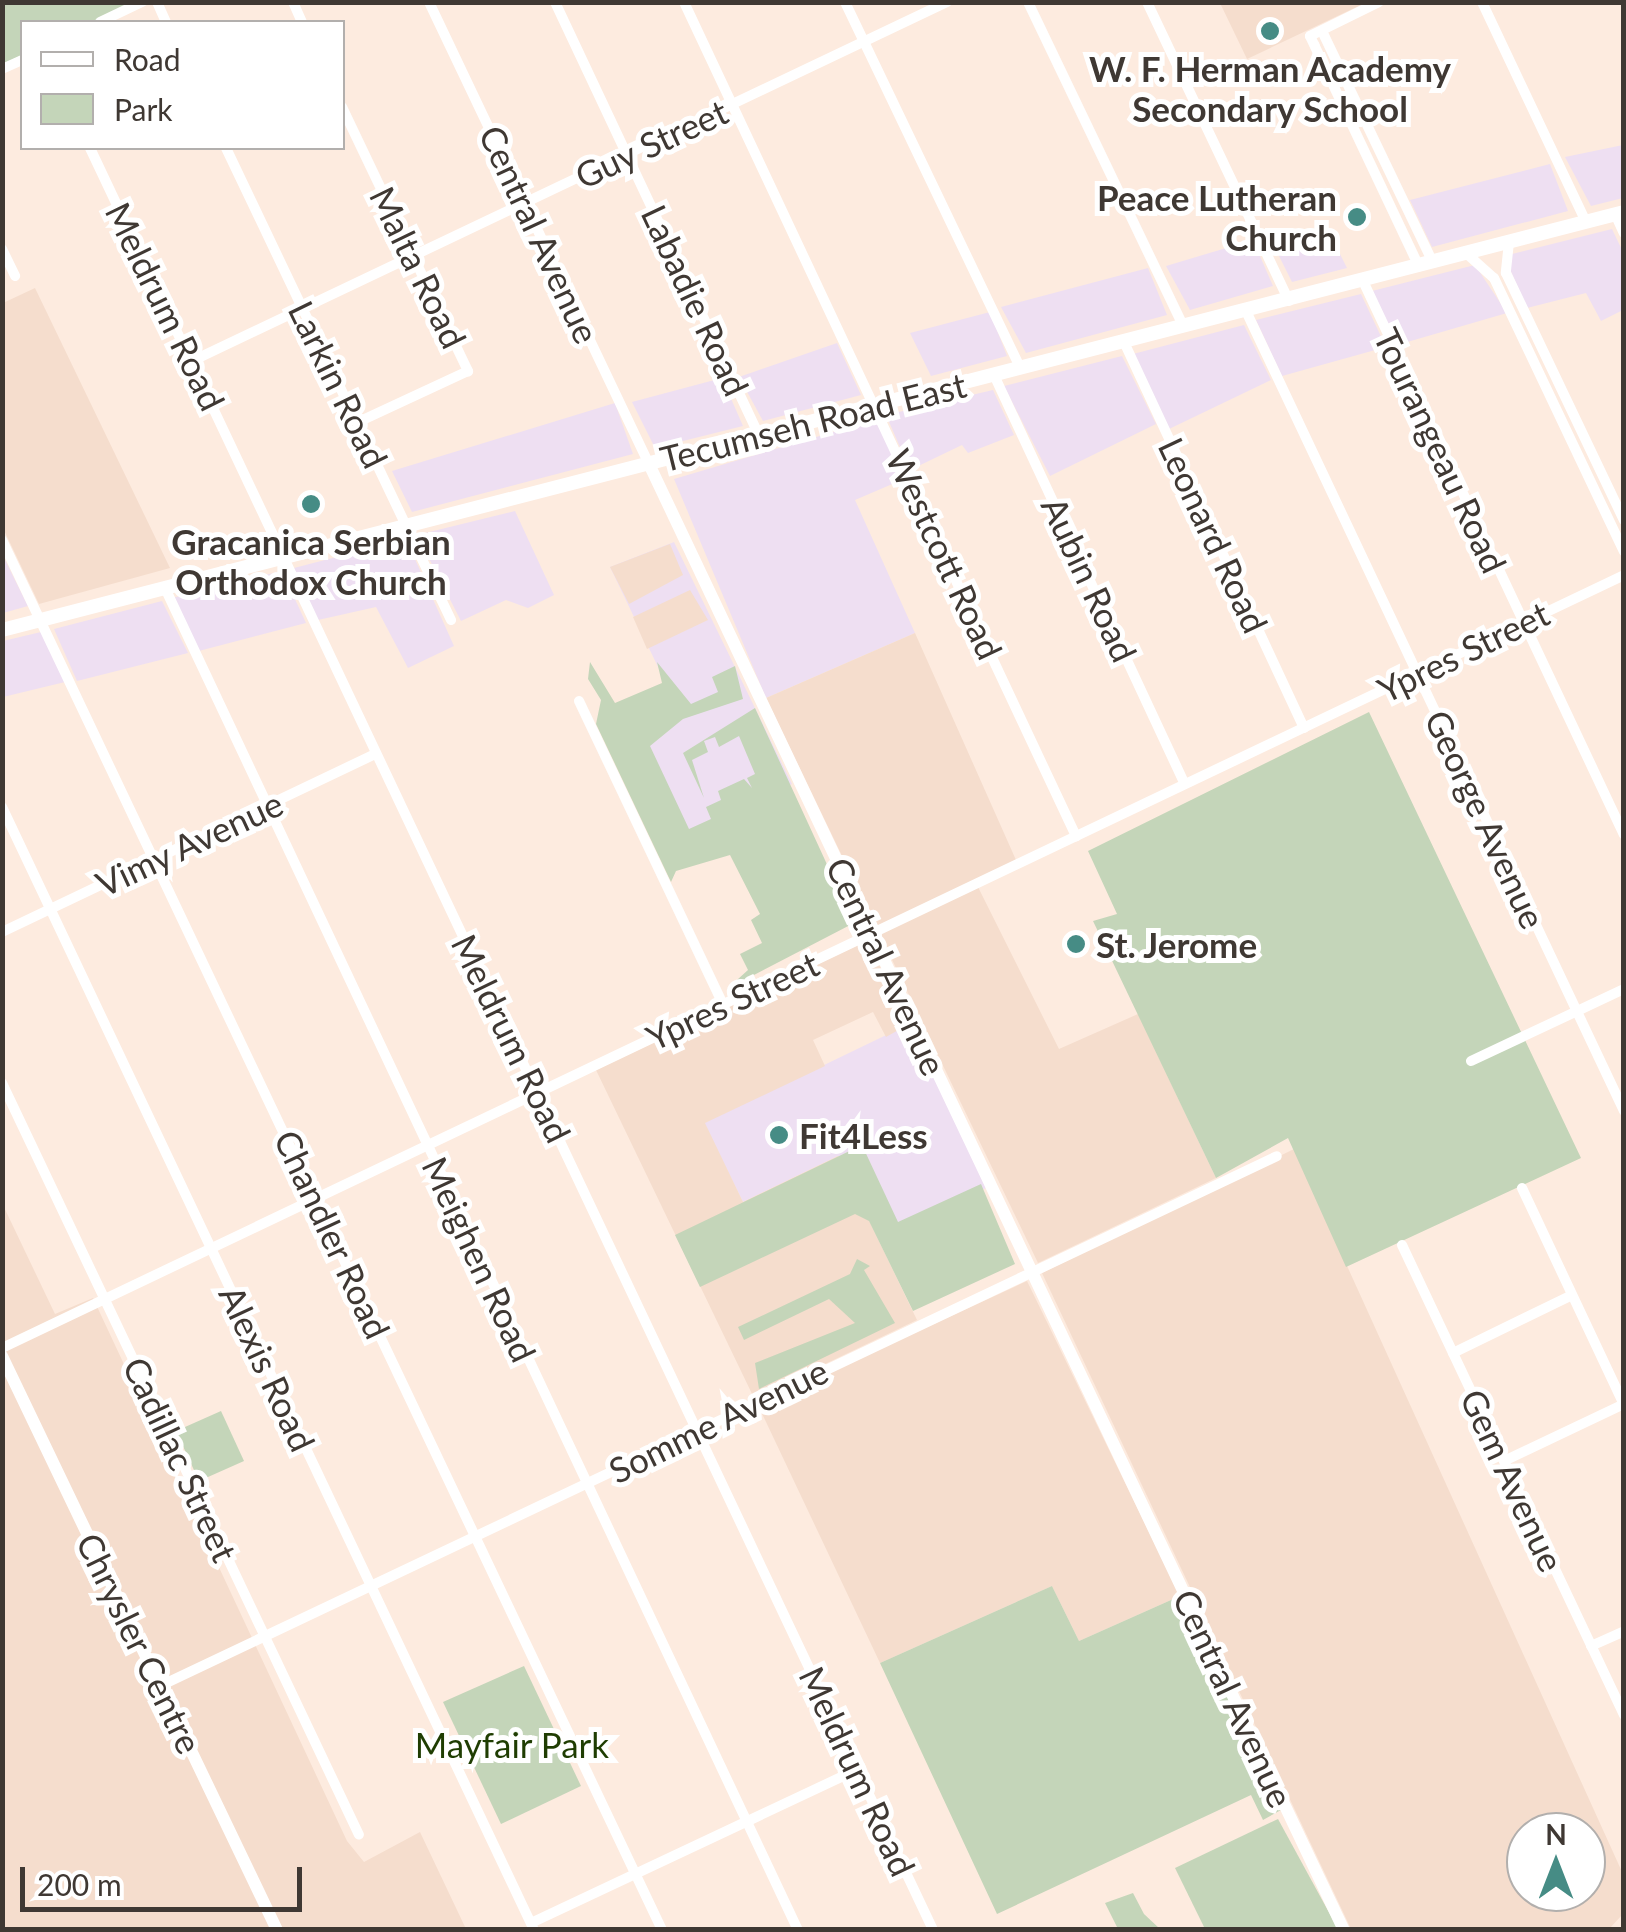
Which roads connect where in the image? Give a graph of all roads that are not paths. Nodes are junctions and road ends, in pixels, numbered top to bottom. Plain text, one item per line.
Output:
1 (142, 2) edge
2 (429, 2) edge
3 (555, 2) edge
4 (684, 2) edge
5 (845, 2) edge
6 (947, 2) edge
7 (1028, 2) edge
8 (1146, 2) edge
9 (1379, 2) edge
10 (1482, 2) edge
11 (104, 20) edge
12 (1322, 30) junction
13 (864, 42) junction
14 (732, 104) junction
15 (345, 113) edge
16 (91, 150) edge
17 (227, 150) edge
18 (627, 154) junction
19 (1398, 190) junction
20 (1386, 197) junction
21 (525, 203) junction
22 (1619, 213) edge
23 (1586, 222) junction
24 (1624, 233) edge
25 (1509, 242) junction
26 (2, 249) edge
27 (1466, 254) junction
28 (414, 256) junction
29 (1426, 265) junction
30 (15, 276) dead end
31 (1500, 276) junction
32 (1364, 281) junction
33 (1288, 300) junction
34 (303, 308) junction
35 (1246, 311) junction
36 (1182, 326) junction
37 (1124, 342) junction
38 (192, 361) junction
39 (1020, 368) junction
40 (994, 375) junction
41 (876, 405) junction
42 (358, 422) junction
43 (759, 435) junction
44 (649, 464) junction
45 (1624, 520) edge
46 (408, 526) junction
47 (2, 540) edge
48 (1624, 552) edge
49 (284, 558) junction
50 (1624, 575) edge
51 (165, 588) junction
52 (41, 620) junction
53 (450, 620) dead end
54 (1522, 623) junction
55 (2, 630) edge
56 (1417, 673) junction
57 (579, 701) dead end
58 (1304, 728) junction
59 (376, 754) junction
60 (1186, 784) junction
61 (265, 806) junction
62 (2, 807) edge
63 (1624, 835) edge
64 (1076, 836) junction
65 (154, 859) junction
66 (50, 909) junction
67 (2, 932) edge
68 (872, 933) junction
69 (1624, 989) edge
70 (723, 1004) junction
71 (1577, 1012) junction
72 (1471, 1061) dead end
73 (2, 1083) edge
74 (538, 1092) junction
75 (1624, 1111) edge
76 (425, 1145) junction
77 (1277, 1156) dead end
78 (1522, 1188) dead end
79 (315, 1198) junction
80 (1402, 1245) dead end
81 (211, 1247) junction
82 (1032, 1272) junction
83 (1572, 1295) junction
84 (104, 1297) junction
85 (2, 1348) edge
86 (1453, 1353) junction
87 (2, 1356) edge
88 (1623, 1404) edge
89 (698, 1429) junction
90 (1504, 1461) junction
91 (586, 1484) junction
92 (476, 1536) junction
93 (371, 1585) junction
94 (1624, 1631) edge
95 (264, 1636) junction
96 (1591, 1646) junction
97 (160, 1686) junction
98 (1624, 1715) edge
99 (858, 1769) junction
100 (746, 1822) junction
101 (359, 1835) dead end
102 (636, 1874) junction
103 (532, 1926) edge
104 (276, 1930) edge
105 (662, 1930) edge
106 (798, 1930) edge
107 (933, 1930) edge
108 (1344, 1930) edge

1 - 11 street
2 - 21 street, Central Avenue
3 - 18 street, Labadie Road
4 - 14 street, Westcott Road
5 - 13 street
6 - 13 street, Guy Street
7 - 36 street
8 - 33 street
9 - 12 street
10 - 23 street
12 - 19 street
12 - 20 street
13 - 14 street, Guy Street
13 - 39 street
14 - 18 street, Guy Street
14 - 41 street, Westcott Road
15 - 28 street, Malta Road
16 - 38 street, Meldrum Road
17 - 34 street, Larkin Road
18 - 21 street, Guy Street
18 - 43 street, Labadie Road
19 - 20 street
19 - 29 street
20 - 29 street
21 - 28 street, Guy Street
21 - 44 street, Central Avenue
22 - 23 main road, Tecumseh Road East
22 - 24 street
23 - 25 main road, Tecumseh Road East
25 - 27 main road, Tecumseh Road East
25 - 31 street
26 - 30 street
27 - 29 main road, Tecumseh Road East
27 - 31 street
28 - 34 street, Guy Street
28 - 42 street, Malta Road
29 - 32 main road, Tecumseh Road East
31 - 45 street
31 - 48 street
32 - 33 main road, Tecumseh Road East
32 - 54 street, Tourangeau Road
33 - 35 main road, Tecumseh Road East
34 - 38 street, Guy Street
34 - 42 street, Larkin Road
35 - 36 main road, Tecumseh Road East
35 - 56 street, George Avenue
36 - 37 main road, Tecumseh Road East
37 - 39 main road, Tecumseh Road East
37 - 58 street, Leonard Road
38 - 49 street, Meldrum Road
39 - 40 main road, Tecumseh Road East
40 - 41 main road, Tecumseh Road East
40 - 60 street, Aubin Road
41 - 43 main road, Tecumseh Road East
41 - 64 street, Westcott Road
42 - 46 street, Larkin Road
43 - 44 main road, Tecumseh Road East
44 - 46 main road, Tecumseh Road East
44 - 68 street, Central Avenue
46 - 49 main road, Tecumseh Road East
46 - 53 street, Larkin Road
47 - 52 street, Chandler Road
49 - 51 main road, Tecumseh Road East
49 - 59 street, Meldrum Road
50 - 54 street, Ypres Street
51 - 52 main road, Tecumseh Road East
51 - 61 street, Meighen Road
52 - 55 main road, Tecumseh Road East
52 - 65 street, Chandler Road
54 - 56 street, Ypres Street
54 - 63 street, Tourangeau Road
56 - 58 street, Ypres Street
56 - 71 street, George Avenue
57 - 70 street
58 - 60 street, Ypres Street
59 - 61 street, Vimy Avenue
59 - 74 street, Meldrum Road
60 - 64 street, Ypres Street
61 - 65 street, Vimy Avenue
61 - 76 street, Meighen Road
62 - 66 street, Alexis Road
64 - 68 street, Ypres Street
65 - 66 street, Vimy Avenue
65 - 79 street, Chandler Road
66 - 67 street, Vimy Avenue
66 - 81 street, Alexis Road
68 - 70 street, Ypres Street
68 - 82 street, Central Avenue
69 - 71 street
70 - 74 street, Ypres Street
71 - 72 street
71 - 75 street, George Avenue
73 - 84 street, Cadillac Street
74 - 76 street, Ypres Street
74 - 89 street, Meldrum Road
76 - 79 street, Ypres Street
76 - 91 street, Meighen Road
77 - 82 street, Somme Avenue
78 - 83 street
79 - 81 street, Ypres Street
79 - 92 street, Chandler Road
80 - 86 street, Gem Avenue
81 - 84 street, Ypres Street
81 - 93 street, Alexis Road
82 - 89 street, Somme Avenue
82 - 108 street, Central Avenue
83 - 86 street
83 - 88 street
84 - 85 street, Ypres Street
84 - 95 street, Cadillac Street
86 - 90 street, Gem Avenue
87 - 97 street, Chrysler Centre
88 - 90 street
89 - 91 street, Somme Avenue
89 - 99 street, Meldrum Road
90 - 96 street, Gem Avenue
91 - 92 street, Somme Avenue
91 - 100 street, Meighen Road
92 - 93 street, Somme Avenue
92 - 102 street, Chandler Road
93 - 95 street, Somme Avenue
93 - 103 street, Alexis Road
94 - 96 street
95 - 97 street, Somme Avenue
95 - 101 street, Cadillac Street
96 - 98 street, Gem Avenue
97 - 104 street, Chrysler Centre
99 - 100 street
99 - 107 street, Meldrum Road
100 - 102 street
100 - 106 street, Meighen Road
102 - 103 street
102 - 105 street, Chandler Road

